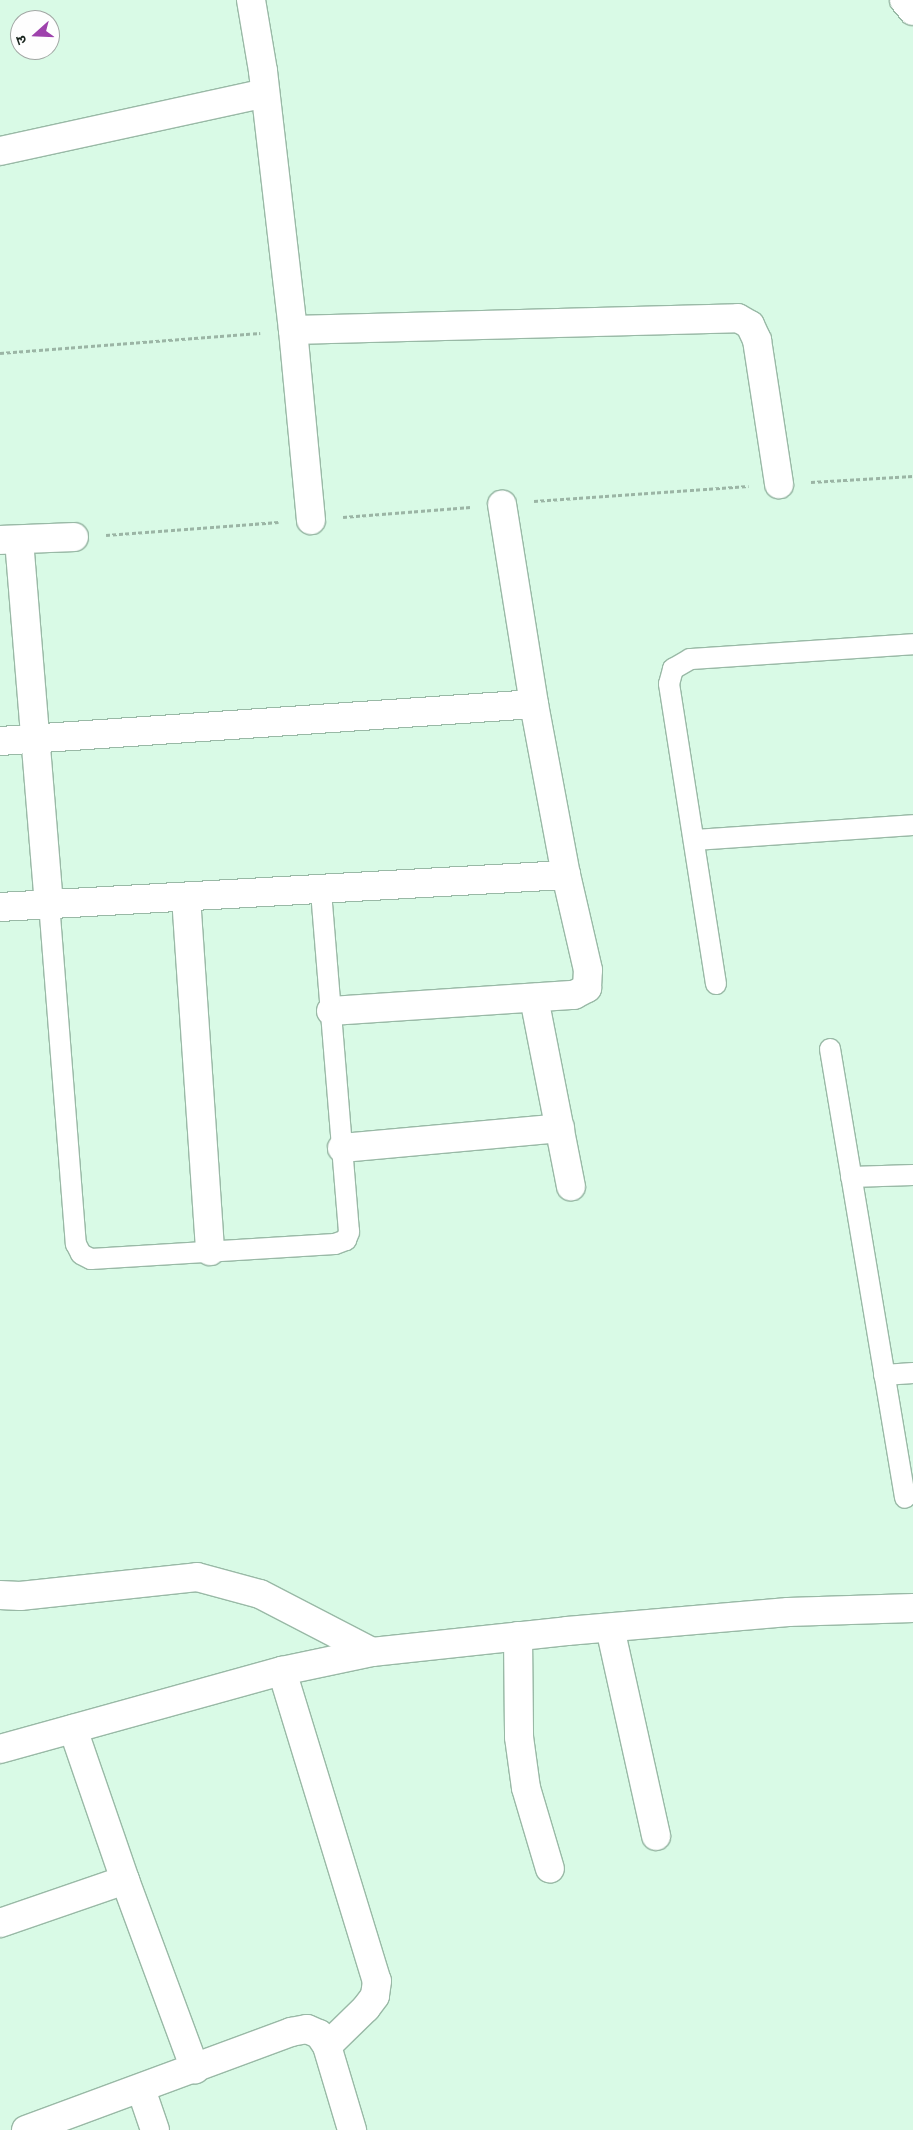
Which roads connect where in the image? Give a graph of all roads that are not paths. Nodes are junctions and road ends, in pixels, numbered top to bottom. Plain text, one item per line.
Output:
1 (251, 0) edge
2 (904, 0) edge
3 (913, 11) edge
4 (265, 93) junction
5 (0, 151) edge
6 (293, 330) junction
7 (779, 484) dead end
8 (502, 505) dead end
9 (311, 520) dead end
10 (74, 537) dead end
11 (9, 540) edge
12 (913, 644) edge
13 (534, 704) junction
14 (35, 739) junction
15 (0, 741) edge
16 (913, 825) edge
17 (694, 840) junction
18 (566, 875) junction
19 (321, 890) junction
20 (186, 897) junction
21 (49, 903) junction
22 (0, 907) edge
23 (716, 984) dead end
24 (534, 998) junction
25 (330, 1011) junction
26 (830, 1049) dead end
27 (560, 1128) junction
28 (342, 1148) junction
29 (913, 1175) edge
30 (851, 1177) junction
31 (571, 1186) dead end
32 (210, 1252) junction
33 (913, 1373) edge
34 (884, 1375) junction
35 (905, 1498) dead end
36 (0, 1595) edge
37 (913, 1608) edge
38 (610, 1628) junction
39 (518, 1636) junction
40 (372, 1652) junction
41 (282, 1671) junction
42 (74, 1729) junction
43 (0, 1749) edge
44 (656, 1836) dead end
45 (550, 1869) dead end
46 (125, 1880) junction
47 (0, 1923) edge
48 (327, 2046) junction
49 (195, 2069) junction
50 (141, 2089) junction
51 (347, 2129) edge
52 (26, 2130) edge
53 (155, 2130) edge

1 - 4 street
2 - 3 street
4 - 5 street
4 - 6 street
6 - 7 street
6 - 9 street
8 - 13 street
10 - 11 street
11 - 14 street
12 - 17 lane
13 - 14 street
13 - 18 street
14 - 15 street
14 - 21 street
16 - 17 lane
17 - 23 lane
18 - 19 street
18 - 24 street
19 - 20 street
19 - 25 lane
20 - 21 street
20 - 32 street
21 - 22 street
21 - 32 lane
24 - 25 street
24 - 27 street
25 - 28 lane
26 - 30 lane
27 - 28 street
27 - 31 street
28 - 32 lane
29 - 30 lane
30 - 34 lane
33 - 34 lane
34 - 35 lane
36 - 40 street
37 - 38 street
38 - 39 street
38 - 44 street
39 - 40 street
39 - 45 street
40 - 41 street
41 - 42 street
41 - 48 street
42 - 43 street
42 - 46 street
46 - 47 street
46 - 49 street
48 - 49 street
48 - 51 street
49 - 50 street
50 - 52 street
50 - 53 street

